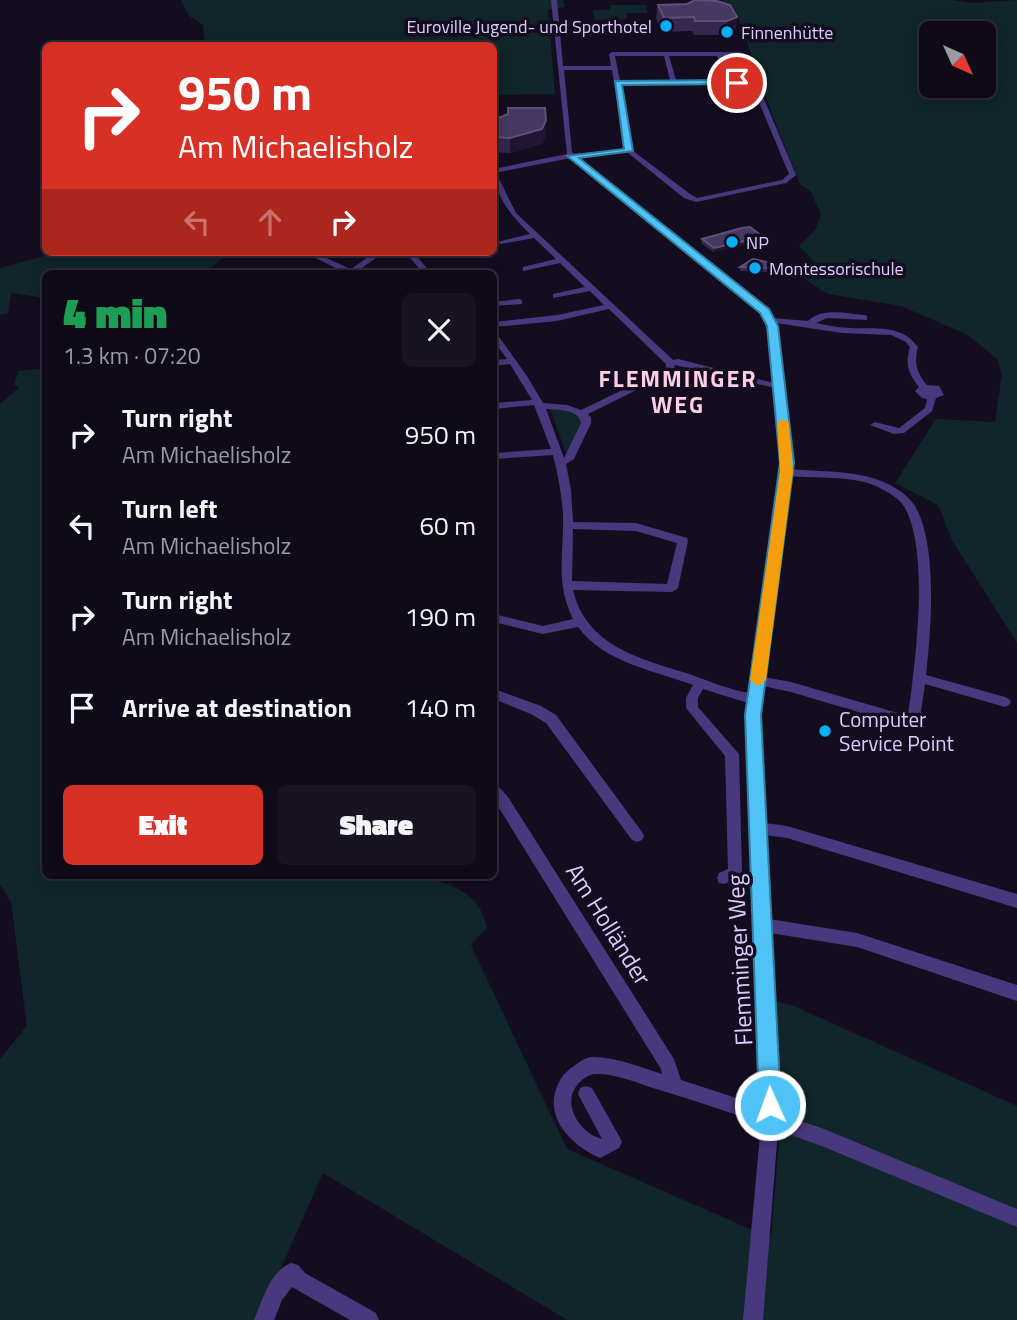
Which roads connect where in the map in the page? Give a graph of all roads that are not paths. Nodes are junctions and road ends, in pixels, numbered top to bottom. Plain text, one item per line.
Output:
1 (554, 0) edge
2 (666, 54) junction
3 (719, 54) junction
4 (740, 54) dead end
5 (560, 68) junction
6 (614, 68) junction
7 (731, 81) junction
8 (617, 83) junction
9 (674, 83) junction
10 (629, 151) junction
11 (571, 156) junction
12 (497, 172) edge
13 (497, 180) edge
14 (535, 235) junction
15 (501, 242) dead end
16 (316, 256) edge
17 (374, 256) edge
18 (412, 256) edge
19 (562, 260) junction
20 (526, 269) dead end
21 (347, 270) edge
22 (354, 270) edge
23 (424, 270) edge
24 (591, 288) junction
25 (556, 296) dead end
26 (519, 302) dead end
27 (497, 304) edge
28 (610, 306) junction
29 (864, 318) dead end
30 (771, 320) junction
31 (810, 324) junction
32 (497, 325) edge
33 (497, 340) edge
34 (513, 361) junction
35 (497, 363) edge
36 (671, 363) junction
37 (780, 387) junction
38 (539, 404) junction
39 (497, 406) edge
40 (582, 413) junction
41 (875, 425) dead end
42 (497, 456) edge
43 (559, 458) junction
44 (786, 472) junction
45 (568, 525) junction
46 (568, 585) junction
47 (497, 619) edge
48 (580, 622) junction
49 (919, 678) junction
50 (758, 680) junction
51 (700, 683) junction
52 (497, 695) edge
53 (755, 699) junction
54 (1005, 702) dead end
55 (497, 795) edge
56 (756, 828) junction
57 (637, 836) dead end
58 (724, 878) dead end
59 (1017, 901) edge
60 (761, 925) junction
61 (1017, 993) edge
62 (674, 1086) junction
63 (586, 1094) dead end
64 (771, 1120) junction
65 (1017, 1218) edge
66 (264, 1320) edge
67 (369, 1320) edge
68 (753, 1320) edge

1 - 5 street
2 - 3 street
2 - 6 street
2 - 9 street
3 - 4 street
3 - 7 street
5 - 6 street
5 - 11 street
6 - 8 street
7 - 9 street
7 - 10 street
8 - 9 street
8 - 10 street
10 - 11 street
11 - 12 street
11 - 30 street
13 - 14 street
14 - 15 street
14 - 19 street
16 - 21 street
17 - 22 street
18 - 23 street
19 - 20 street
19 - 24 street
24 - 25 street
24 - 28 street
26 - 27 street
28 - 32 street
28 - 36 street
29 - 31 street
30 - 31 street
30 - 37 street, Flemminger Weg
31 - 41 street
33 - 34 street
34 - 35 street
34 - 38 street
36 - 37 street
36 - 40 street
37 - 44 street, Flemminger Weg
38 - 39 street
38 - 40 street
38 - 43 street
40 - 43 street
42 - 43 street
43 - 45 street
44 - 49 street
44 - 50 street, Flemminger Weg
45 - 46 street
45 - 46 street
46 - 48 street
47 - 48 street
48 - 51 street
49 - 50 street
49 - 54 street
50 - 53 street, Flemminger Weg
51 - 53 street
51 - 58 street
52 - 57 street
53 - 56 street, Flemminger Weg
55 - 62 street, Am Holländer
56 - 59 street
56 - 60 street, Flemminger Weg
60 - 61 street
60 - 64 street, Flemminger Weg
62 - 63 street
62 - 64 street
64 - 65 street
64 - 68 street, Flemminger Weg
66 - 67 street

